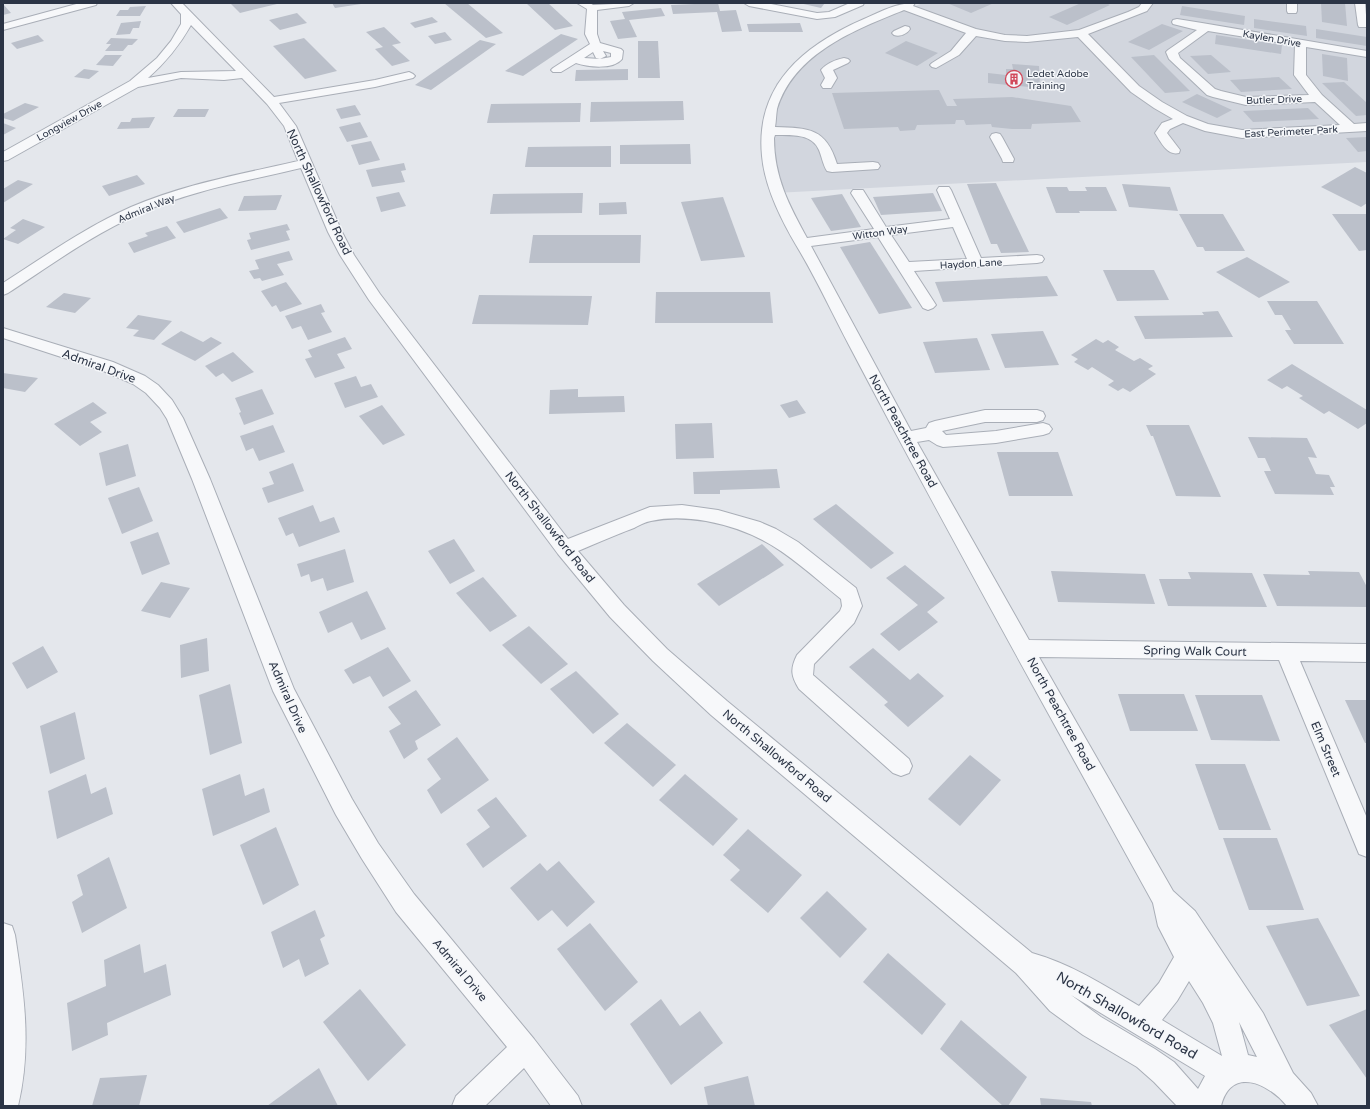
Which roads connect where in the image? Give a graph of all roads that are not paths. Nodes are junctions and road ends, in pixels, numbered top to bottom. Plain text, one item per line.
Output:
1 (92, 3) edge
2 (176, 3) edge
3 (629, 3) edge
4 (749, 3) edge
5 (859, 3) edge
6 (1148, 3) edge
7 (1360, 3) edge
8 (907, 4) edge
9 (587, 5) edge
10 (186, 14) junction
11 (1177, 22) dead end
12 (1363, 25) dead end
13 (1202, 26) junction
14 (3, 27) edge
15 (973, 32) junction
16 (1081, 33) junction
17 (1301, 43) junction
18 (598, 50) junction
19 (1367, 54) edge
20 (576, 58) junction
21 (844, 61) dead end
22 (936, 66) dead end
23 (557, 70) dead end
24 (246, 74) junction
25 (409, 76) dead end
26 (134, 84) junction
27 (827, 85) dead end
28 (1318, 98) junction
29 (271, 101) junction
30 (1183, 119) junction
31 (1367, 127) edge
32 (1351, 128) junction
33 (768, 131) junction
34 (996, 137) dead end
35 (1174, 150) dead end
36 (3, 157) edge
37 (1008, 159) dead end
38 (306, 163) junction
39 (872, 166) dead end
40 (944, 190) dead end
41 (858, 193) dead end
42 (958, 222) junction
43 (882, 232) junction
44 (801, 243) junction
45 (1037, 260) dead end
46 (976, 263) junction
47 (905, 268) junction
48 (3, 290) edge
49 (928, 305) dead end
50 (3, 333) edge
51 (1019, 415) junction
52 (1024, 432) junction
53 (932, 433) junction
54 (906, 438) junction
55 (565, 549) junction
56 (1023, 648) junction
57 (1286, 652) junction
58 (1367, 653) edge
59 (901, 766) dead end
60 (1367, 846) edge
61 (1164, 900) junction
62 (4, 947) edge
63 (1187, 956) junction
64 (1025, 964) junction
65 (1140, 1022) junction
66 (525, 1048) junction
67 (1232, 1071) junction
68 (1283, 1083) junction
69 (4, 1106) edge
70 (466, 1106) edge
71 (568, 1106) edge
72 (1194, 1106) edge
73 (1207, 1106) edge
74 (1304, 1106) edge

1 - 14 street
2 - 10 street, North Shallowford Road
3 - 9 street
4 - 5 street
6 - 16 street
7 - 12 street
8 - 15 street
8 - 33 street, North Peachtree Road
9 - 18 street
10 - 24 street, North Shallowford Road
10 - 26 street, Longview Drive
11 - 13 street, Kaylen Drive
13 - 17 street, Kaylen Drive
13 - 28 street, Butler Drive
15 - 16 street
15 - 22 street
16 - 30 street, East Perimeter Park
17 - 19 street, Kaylen Drive
17 - 28 street
18 - 20 street
18 - 20 street
20 - 23 street
21 - 27 street
24 - 26 street, Longview Drive
24 - 29 street, North Shallowford Road
25 - 29 street
26 - 36 street, Longview Drive
28 - 32 street
29 - 38 street, North Shallowford Road
30 - 32 street, East Perimeter Park
30 - 35 street
31 - 32 street, East Perimeter Park
33 - 39 street
33 - 44 street, North Peachtree Road
34 - 37 street
38 - 48 street, Admiral Way
38 - 55 street, North Shallowford Road
40 - 42 street
41 - 43 street
42 - 43 street, Witton Way
42 - 46 street
43 - 44 street, Witton Way
43 - 47 street
44 - 54 street, North Peachtree Road
45 - 46 street, Haydon Lane
46 - 47 street, Haydon Lane
47 - 49 street
50 - 66 street, Admiral Drive
51 - 52 street
51 - 52 street
51 - 53 street
52 - 53 street
53 - 54 street
54 - 56 street, North Peachtree Road
55 - 59 street
55 - 64 street, North Shallowford Road
56 - 57 street, Spring Walk Court
56 - 61 street, North Peachtree Road
57 - 58 street, Spring Walk Court
57 - 60 street, Elm Street
61 - 63 street, North Peachtree Road
61 - 68 street, North Peachtree Road
62 - 69 street
63 - 65 street
63 - 67 street, North Peachtree Road
64 - 65 street, North Shallowford Road
64 - 72 street, North Shallowford Road
65 - 67 street, North Shallowford Road
66 - 70 street
66 - 71 street, Admiral Drive
67 - 68 street, North Peachtree Road
67 - 73 street
68 - 74 street, North Peachtree Road

